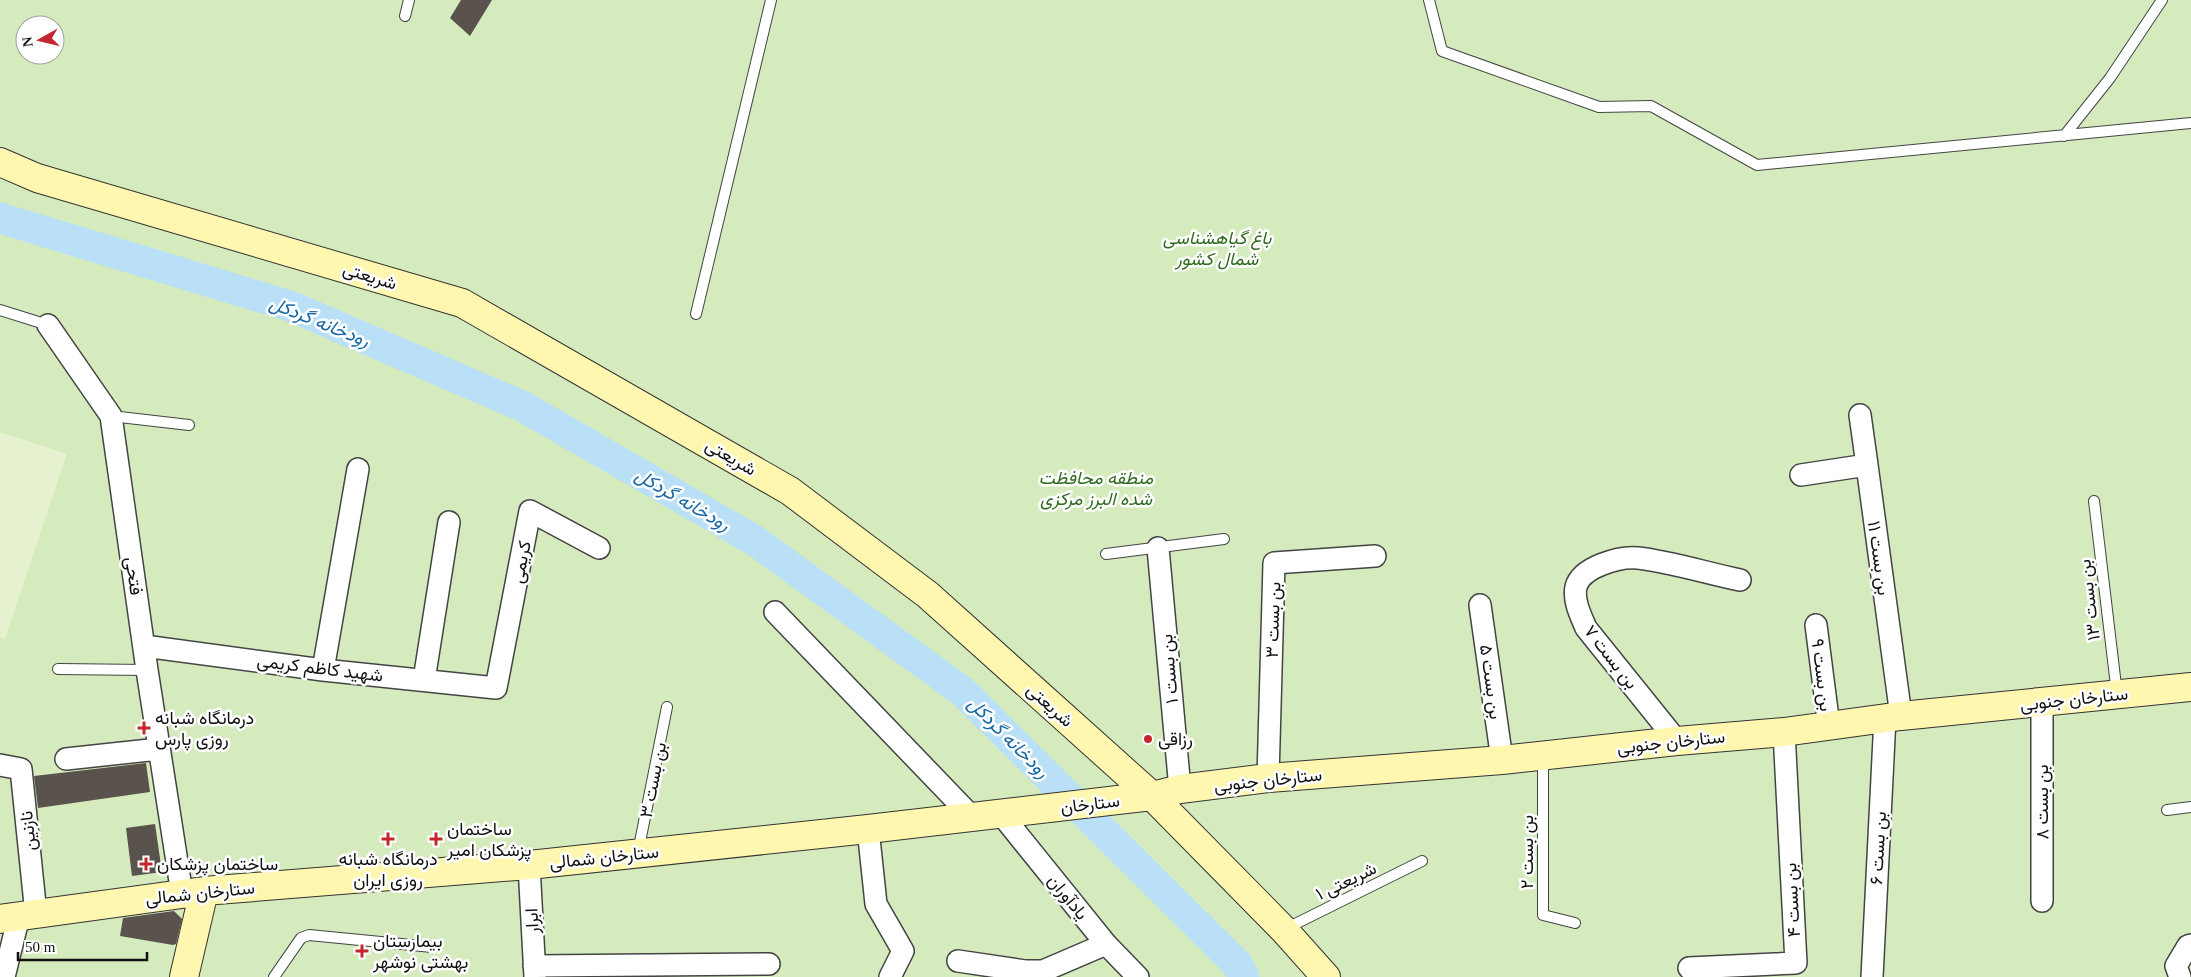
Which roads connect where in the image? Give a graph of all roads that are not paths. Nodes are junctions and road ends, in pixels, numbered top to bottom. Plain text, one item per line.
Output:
1 (409, 0) edge
2 (771, 0) edge
3 (1428, 0) edge
4 (2162, 0) edge
5 (405, 16) dead end
6 (2191, 123) edge
7 (2064, 136) junction
8 (0, 162) edge
9 (0, 310) edge
10 (696, 314) dead end
11 (48, 324) joint
12 (1860, 415) dead end
13 (111, 416) junction
14 (190, 425) dead end
15 (1867, 465) junction
16 (358, 469) dead end
17 (1801, 475) dead end
18 (2094, 501) dead end
19 (449, 522) dead end
20 (1224, 539) dead end
21 (599, 548) dead end
22 (1158, 548) junction
23 (1106, 554) dead end
24 (1376, 556) dead end
25 (1740, 580) dead end
26 (1480, 605) dead end
27 (774, 612) dead end
28 (1816, 625) dead end
29 (144, 646) junction
30 (58, 670) dead end
31 (147, 670) junction
32 (323, 670) junction
33 (424, 680) junction
34 (2191, 687) edge
35 (496, 688) joint
36 (2117, 695) junction
37 (2042, 702) junction
38 (667, 707) dead end
39 (1893, 717) junction
40 (1829, 726) junction
41 (1784, 732) junction
42 (1678, 740) junction
43 (159, 748) junction
44 (1543, 756) junction
45 (66, 759) dead end
46 (1502, 760) junction
47 (0, 765) edge
48 (1268, 778) junction
49 (1180, 789) junction
50 (1152, 796) junction
51 (2191, 807) edge
52 (2167, 810) dead end
53 (1028, 811) joint
54 (1001, 814) junction
55 (972, 817) junction
56 (868, 829) junction
57 (638, 853) junction
58 (1422, 861) dead end
59 (528, 865) junction
60 (193, 893) junction
61 (2042, 901) dead end
62 (18, 916) edge
63 (1575, 923) dead end
64 (1284, 930) junction
65 (1106, 944) junction
66 (2191, 945) edge
67 (432, 948) dead end
68 (958, 962) dead end
69 (769, 964) dead end
70 (1689, 968) dead end
71 (535, 972) edge
72 (4, 977) edge
73 (184, 977) edge
74 (274, 977) edge
75 (890, 977) edge
76 (1138, 977) edge
77 (1326, 977) edge
78 (1872, 977) edge
79 (2180, 977) edge

1 - 5 lane
2 - 10 lane
3 - 7 lane
4 - 7 lane
6 - 7 lane
8 - 50 main road, شریعتی
9 - 11 lane, فتحی
11 - 13 street, فتحی
12 - 15 street, بن بست ۱۱
13 - 14 lane
13 - 29 street, فتحی
15 - 17 street
15 - 39 street, بن بست ۱۱
16 - 32 street
18 - 36 lane, بن بست ۱۳
19 - 33 street
20 - 22 lane
21 - 35 street, کریمی
22 - 23 lane
22 - 49 street, بن بست ۱
24 - 48 street, بن بست ۳
25 - 42 street, بن بست ۷
26 - 46 street, بن بست ۵
27 - 55 street
28 - 40 street, بن بست ۹
29 - 31 street, فتحی
29 - 32 street, شهید کاظم کریمی
30 - 31 lane
31 - 43 street, فتحی
32 - 33 street, شهید کاظم کریمی
33 - 35 street, شهید کاظم کریمی
34 - 36 main road, ستارخان جنوبی
36 - 37 main road, ستارخان جنوبی
37 - 39 main road, ستارخان جنوبی
37 - 61 street, بن بست ۸
38 - 57 lane, بن بست ۳
39 - 40 main road, ستارخان جنوبی
39 - 78 street, بن بست ۶
40 - 41 main road, ستارخان جنوبی
41 - 42 main road, ستارخان جنوبی
41 - 70 street, بن بست ۴
42 - 44 main road, ستارخان جنوبی
43 - 45 street
43 - 60 street, فتحی
44 - 46 main road, ستارخان جنوبی
44 - 63 lane, بن بست ۲
46 - 48 main road, ستارخان جنوبی
47 - 62 street, نازنین
48 - 49 main road, ستارخان جنوبی
49 - 50 main road, ستارخان جنوبی
50 - 53 main road, ستارخان
50 - 64 main road, شریعتی
51 - 52 lane
53 - 54 main road, ستارخان شمالی
54 - 55 main road, ستارخان شمالی
54 - 65 street, یادآوران
55 - 56 main road, ستارخان شمالی
56 - 57 main road, ستارخان شمالی
56 - 75 street
57 - 59 main road, ستارخان شمالی
58 - 64 lane, شریعتی ۱
59 - 60 main road, ستارخان شمالی
59 - 71 street, ابرار
60 - 62 main road, ستارخان شمالی
60 - 73 main road
62 - 72 street
64 - 77 main road, شریعتی
65 - 68 street
65 - 76 street, یادآوران
66 - 79 street
67 - 74 lane
69 - 71 street

